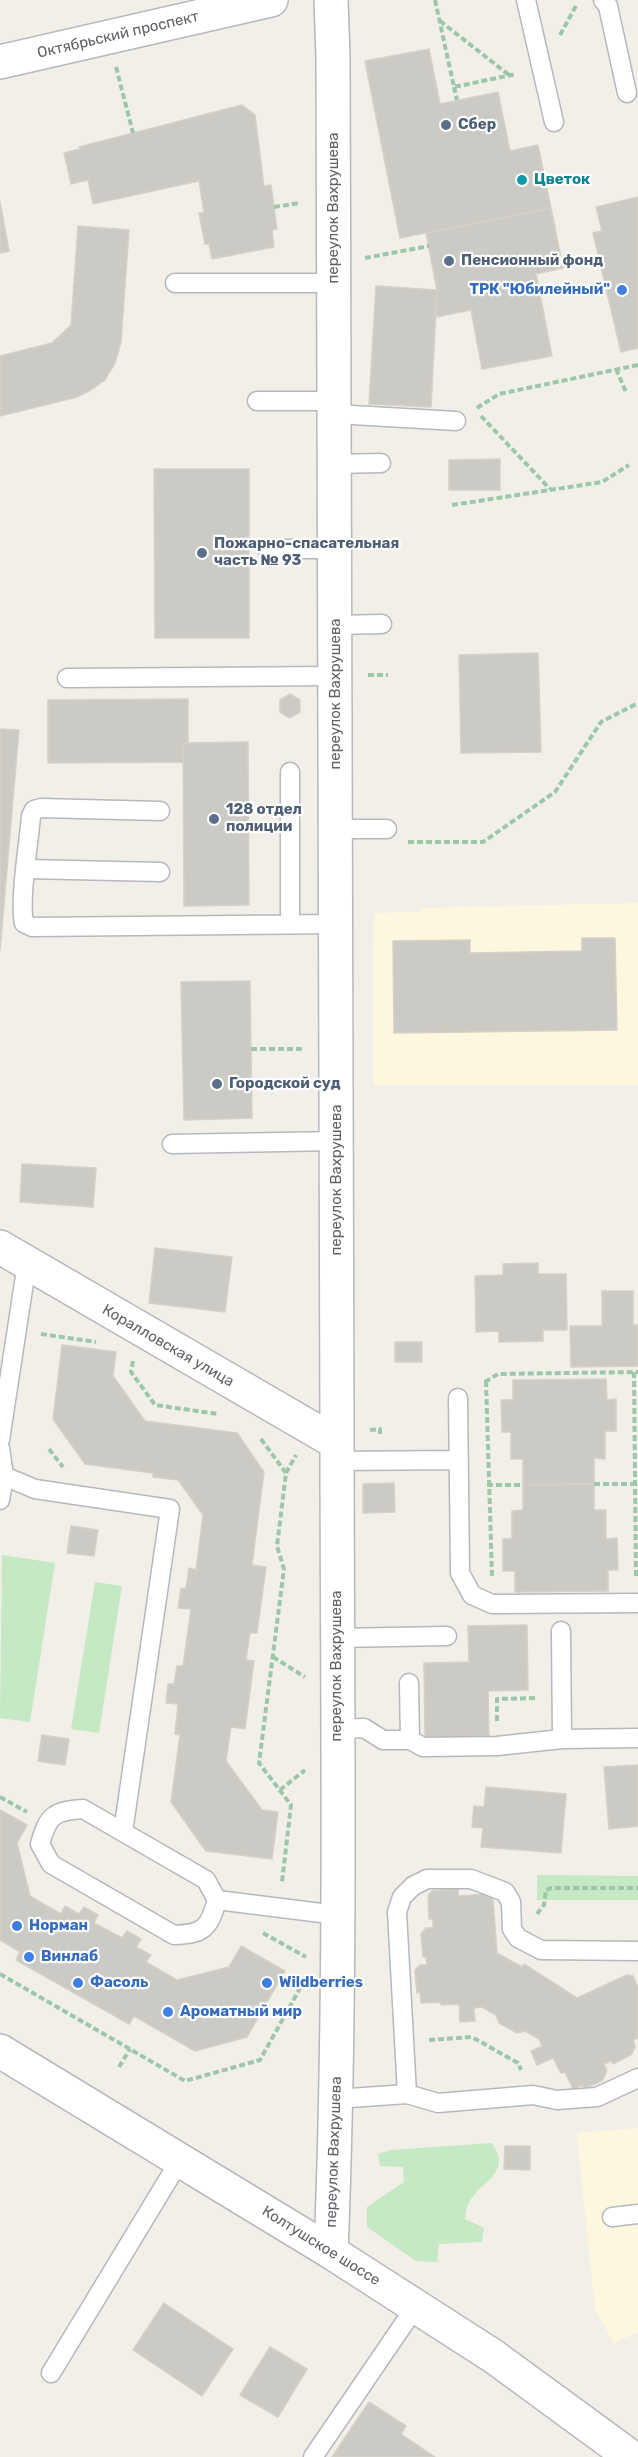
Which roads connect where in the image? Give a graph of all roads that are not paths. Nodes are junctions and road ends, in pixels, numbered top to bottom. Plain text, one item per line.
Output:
1 (271, 0) edge
2 (331, 0) edge
3 (526, 0) edge
4 (607, 2) edge
5 (0, 62) edge
6 (627, 93) dead end
7 (554, 122) dead end
8 (345, 271) junction
9 (175, 283) dead end
10 (257, 401) dead end
11 (335, 408) junction
12 (456, 421) dead end
13 (381, 463) dead end
14 (335, 464) junction
15 (267, 549) dead end
16 (335, 549) junction
17 (336, 624) junction
18 (382, 624) dead end
19 (336, 676) junction
20 (67, 678) dead end
21 (290, 772) dead end
22 (160, 811) dead end
23 (336, 829) junction
24 (387, 829) dead end
25 (26, 869) junction
26 (160, 872) dead end
27 (290, 924) junction
28 (337, 924) junction
29 (337, 1141) junction
30 (172, 1144) dead end
31 (13, 1255) edge
32 (11, 1366) junction
33 (0, 1381) edge
34 (458, 1398) road end
35 (0, 1440) edge
36 (0, 1448) edge
37 (337, 1452) junction
38 (459, 1460) junction
39 (4, 1476) junction
40 (0, 1500) edge
41 (637, 1603) edge
42 (561, 1631) dead end
43 (447, 1636) dead end
44 (337, 1638) junction
45 (410, 1683) dead end
46 (337, 1729) junction
47 (638, 1738) edge
48 (562, 1739) junction
49 (410, 1740) junction
50 (123, 1832) junction
51 (217, 1900) junction
52 (337, 1915) junction
53 (638, 1951) edge
54 (0, 2051) edge
55 (638, 2078) edge
56 (407, 2094) junction
57 (336, 2099) junction
58 (180, 2160) junction
59 (638, 2214) edge
60 (612, 2217) dead end
61 (331, 2252) junction
62 (416, 2306) junction
63 (51, 2373) dead end
64 (313, 2457) edge
65 (632, 2457) edge

1 - 5 street, Октябрьский проспект
2 - 8 street, переулок Вахрушева
3 - 7 lane
4 - 6 lane
8 - 9 lane
8 - 11 street, переулок Вахрушева
10 - 11 lane
11 - 12 lane
11 - 14 street, переулок Вахрушева
13 - 14 lane
14 - 16 street, переулок Вахрушева
15 - 16 lane
16 - 17 street, переулок Вахрушева
17 - 18 lane
17 - 19 street, переулок Вахрушева
19 - 20 lane
19 - 23 street, переулок Вахрушева
21 - 27 lane
22 - 25 lane
23 - 24 lane
23 - 28 street, переулок Вахрушева
25 - 26 lane
25 - 27 lane
27 - 28 lane
28 - 29 street, переулок Вахрушева
29 - 30 lane
29 - 37 street, переулок Вахрушева
31 - 32 lane
31 - 37 street, Коралловская улица
32 - 33 lane
32 - 35 lane
34 - 38 lane
36 - 39 lane
37 - 38 lane
37 - 44 street, переулок Вахрушева
38 - 41 lane
39 - 40 lane
39 - 50 lane
42 - 48 lane
43 - 44 lane
44 - 46 street, переулок Вахрушева
45 - 49 lane
46 - 49 lane
46 - 52 street, переулок Вахрушева
47 - 48 lane
48 - 49 lane
50 - 51 lane
50 - 51 lane
51 - 52 lane
52 - 57 street, переулок Вахрушева
53 - 56 lane
54 - 58 street, Колтушское шоссе
55 - 56 lane
56 - 57 lane
57 - 61 street, переулок Вахрушева
58 - 61 street, Колтушское шоссе
58 - 63 lane
59 - 60 lane
61 - 62 street, Колтушское шоссе
62 - 64 lane
62 - 65 street, Колтушское шоссе

